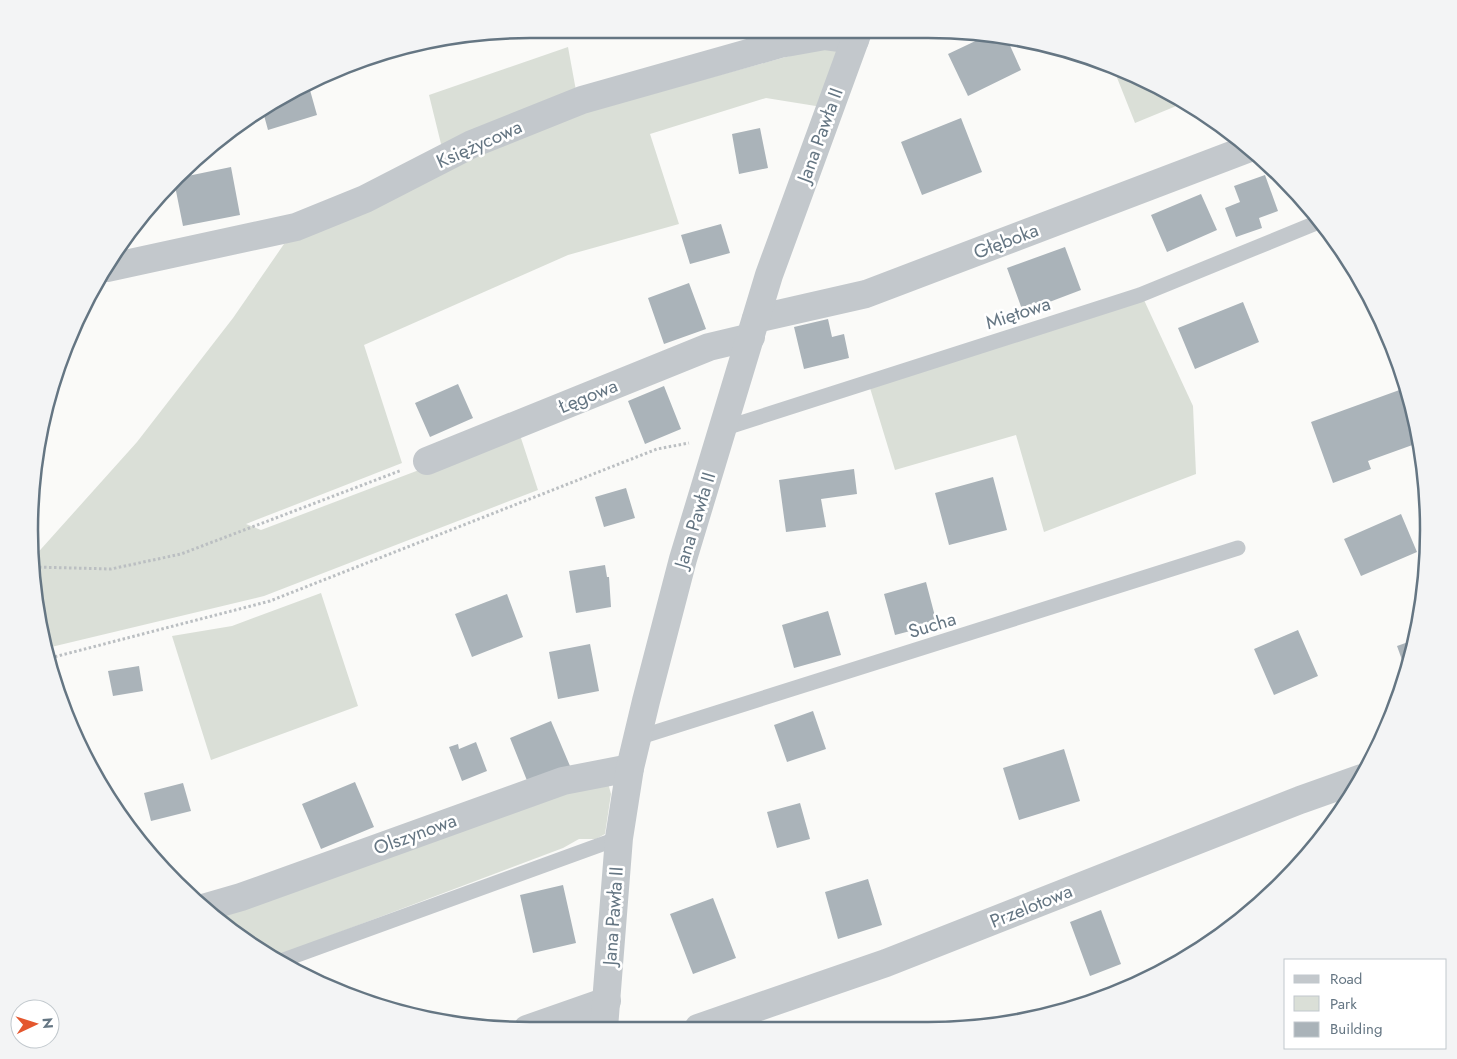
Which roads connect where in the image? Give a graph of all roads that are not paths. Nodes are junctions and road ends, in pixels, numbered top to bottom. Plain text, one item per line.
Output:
1 (814, 38) edge
2 (856, 38) edge
3 (1242, 151) edge
4 (1313, 224) edge
5 (113, 267) edge
6 (754, 328) junction
7 (720, 438) junction
8 (427, 461) road end
9 (1238, 548) dead end
10 (637, 738) junction
11 (630, 768) junction
12 (1350, 782) edge
13 (619, 838) junction
14 (212, 905) edge
15 (288, 958) edge
16 (607, 1001) junction
17 (547, 1022) edge
18 (605, 1022) edge
19 (715, 1022) edge

1 - 5 street, Księżycowa
2 - 6 street, Jana Pawła II
3 - 6 street, Głęboka
4 - 7 lane, Miętowa
6 - 7 street, Jana Pawła II
6 - 8 street, Łęgowa
7 - 10 street, Jana Pawła II
9 - 10 lane, Sucha
10 - 11 street, Jana Pawła II
11 - 13 street, Jana Pawła II
11 - 14 street, Olszynowa
12 - 19 street, Przelotowa
13 - 15 lane
13 - 16 street, Jana Pawła II
16 - 17 street
16 - 18 street, Jana Pawła II

